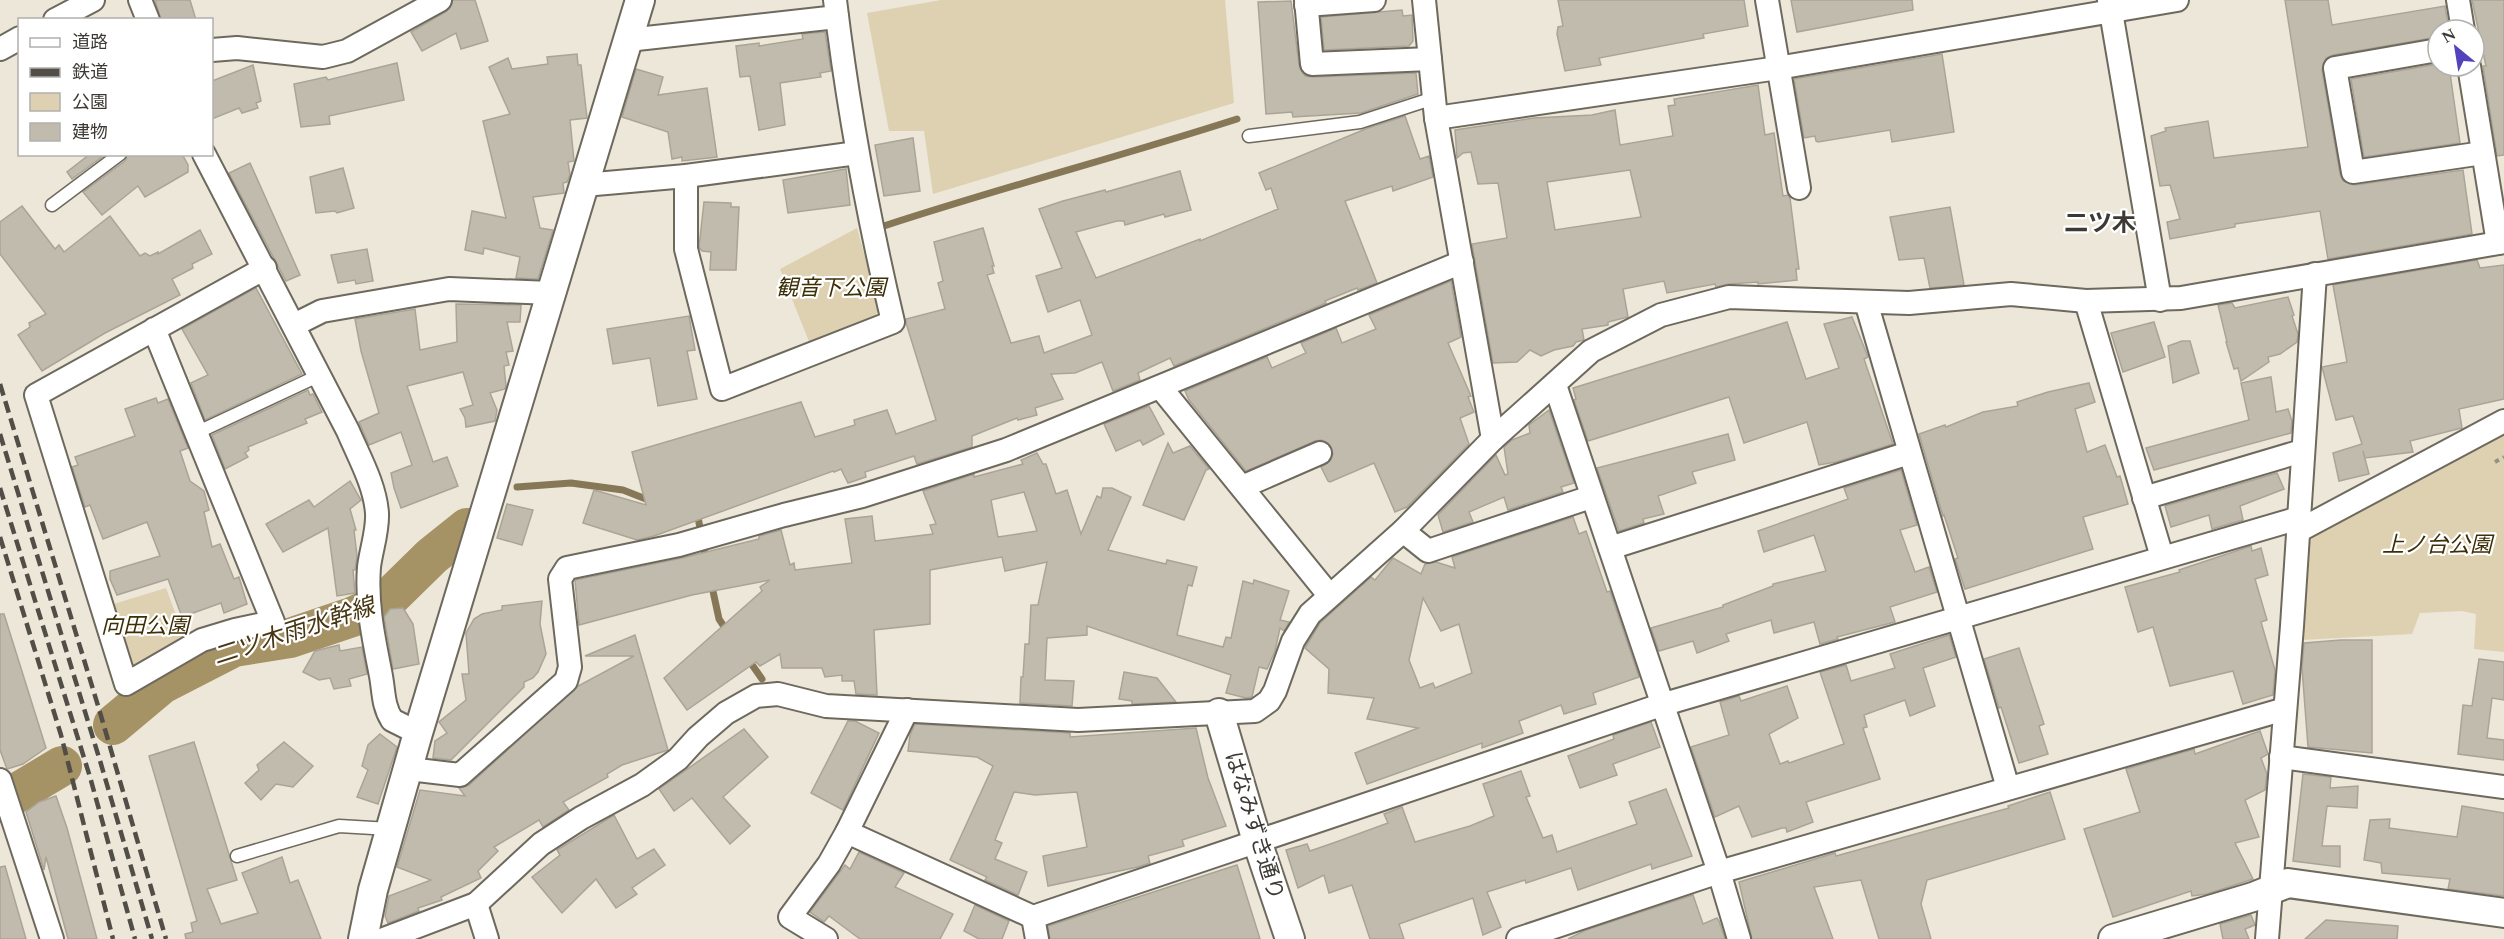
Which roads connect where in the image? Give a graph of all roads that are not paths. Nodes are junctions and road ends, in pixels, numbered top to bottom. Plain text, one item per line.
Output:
1 (93, 0) edge
2 (140, 0) edge
3 (440, 0) edge
4 (640, 0) edge
5 (1374, 0) edge
6 (1424, 0) edge
7 (1767, 0) edge
8 (2177, 0) edge
9 (2458, 0) edge
10 (1306, 2) edge
11 (2110, 5) edge
12 (836, 8) edge
13 (58, 18) edge
14 (147, 18) edge
15 (2461, 18) edge
16 (18, 39) edge
17 (628, 40) junction
18 (0, 48) edge
19 (213, 50) edge
20 (2426, 52) edge
21 (1430, 58) junction
22 (1779, 68) junction
23 (2471, 78) edge
24 (1435, 108) junction
25 (1249, 136) dead end
26 (857, 153) junction
27 (2483, 153) junction
28 (117, 156) edge
29 (205, 156) edge
30 (686, 176) junction
31 (584, 185) junction
32 (1799, 188) dead end
33 (52, 205) dead end
34 (2501, 242) edge
35 (1462, 262) junction
36 (265, 268) junction
37 (2316, 274) junction
38 (551, 293) junction
39 (2160, 300) junction
40 (2086, 301) junction
41 (1866, 302) junction
42 (294, 325) junction
43 (154, 329) junction
44 (320, 375) junction
45 (1555, 385) junction
46 (1161, 388) junction
47 (2504, 420) edge
48 (196, 433) junction
49 (1493, 439) junction
50 (2302, 451) junction
51 (1320, 453) dead end
52 (1909, 453) junction
53 (1242, 488) junction
54 (1591, 497) junction
55 (2144, 498) junction
56 (2299, 525) junction
57 (1403, 531) junction
58 (1610, 548) junction
59 (2162, 557) junction
60 (1329, 595) junction
61 (1959, 619) junction
62 (1661, 705) junction
63 (2285, 709) junction
64 (907, 710) junction
65 (1218, 713) junction
66 (418, 733) junction
67 (2281, 757) junction
68 (409, 769) junction
69 (0, 780) edge
70 (2504, 787) edge
71 (2008, 788) junction
72 (391, 829) junction
73 (847, 832) junction
74 (1257, 841) junction
75 (237, 856) dead end
76 (1719, 872) junction
77 (2270, 890) junction
78 (476, 904) junction
79 (2504, 913) edge
80 (1033, 917) junction
81 (52, 939) edge
82 (363, 939) edge
83 (384, 939) edge
84 (487, 939) edge
85 (826, 939) edge
86 (1037, 939) edge
87 (1290, 939) edge
88 (1518, 939) edge
89 (1739, 939) edge
90 (2112, 939) edge
91 (2267, 939) edge

1 - 13 street
2 - 14 street
3 - 19 street
4 - 17 street
5 - 10 street
6 - 21 street
7 - 22 street
8 - 11 street
9 - 15 street
10 - 21 street
11 - 22 street
11 - 39 street
12 - 17 street
12 - 26 street
16 - 18 street
17 - 31 street
20 - 27 street
21 - 24 street
22 - 24 street
22 - 32 street
23 - 27 street
24 - 25 lane
24 - 35 street
26 - 30 street
26 - 30 street
27 - 34 street
28 - 33 lane
29 - 36 street
30 - 31 street
31 - 38 street
34 - 37 street
35 - 46 street
35 - 49 street
36 - 42 street
36 - 43 street
37 - 39 street
37 - 50 street
38 - 42 street
38 - 66 street
39 - 40 street
40 - 41 street
40 - 55 street
41 - 45 street
41 - 52 street
42 - 44 street
43 - 48 street
43 - 48 street
44 - 48 lane
44 - 66 street
45 - 49 street
45 - 54 street
46 - 53 street
46 - 68 street
47 - 56 street
49 - 57 street
50 - 55 street
50 - 56 street
51 - 53 street
52 - 58 street
52 - 61 street
53 - 60 street
54 - 57 street
54 - 58 street
55 - 59 street
56 - 59 street
56 - 63 street
57 - 60 street
58 - 62 street
59 - 61 street
60 - 65 street
61 - 62 street
61 - 71 street
62 - 74 street
62 - 76 street
63 - 67 street
63 - 71 street
64 - 65 street
64 - 73 street
64 - 78 street
65 - 74 street, はなみずき通り
66 - 68 street
67 - 70 street
67 - 77 street
68 - 72 street
69 - 81 street
71 - 76 street
72 - 75 lane
72 - 82 street
73 - 80 street
73 - 85 street
74 - 80 street
74 - 87 street, はなみずき通り
76 - 88 street
76 - 89 street
77 - 79 street
77 - 90 street
77 - 91 street
78 - 83 street
78 - 84 street
80 - 86 street

